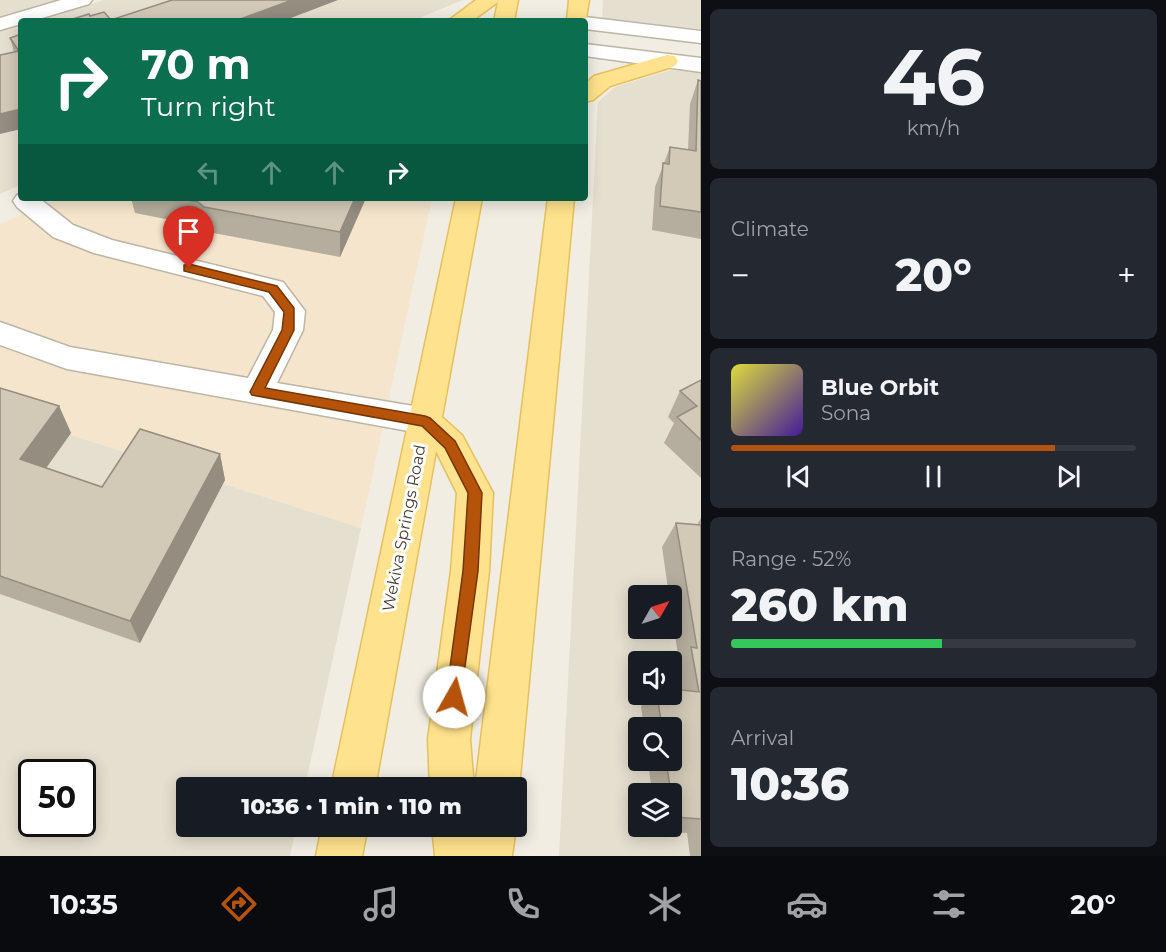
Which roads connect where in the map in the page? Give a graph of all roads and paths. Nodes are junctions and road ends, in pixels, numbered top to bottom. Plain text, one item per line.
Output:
1 (82, 0) edge
2 (489, 0) edge
3 (508, 0) edge
4 (579, 0) edge
5 (20, 18) edge
6 (462, 18) edge
7 (505, 18) edge
8 (577, 18) edge
9 (18, 19) edge
10 (588, 23) edge
11 (0, 24) edge
12 (701, 37) edge
13 (588, 50) edge
14 (667, 61) junction
15 (701, 65) edge
16 (588, 93) edge
17 (25, 201) edge
18 (32, 201) edge
19 (468, 201) edge
20 (561, 201) edge
21 (0, 212) edge
22 (0, 333) edge
23 (256, 392) junction
24 (425, 422) junction
25 (355, 777) edge
26 (451, 777) edge
27 (498, 777) edge
28 (343, 837) edge
29 (457, 837) edge
30 (492, 837) edge
31 (339, 856) edge
32 (458, 856) edge
33 (489, 856) edge

1 - 5 street
2 - 6 main road
3 - 7 main road
4 - 8 main road
9 - 11 street
10 - 12 street
13 - 14 street
14 - 15 street
14 - 16 main road
17 - 21 street
18 - 23 street
19 - 24 main road, Wekiva Springs Road
20 - 27 main road
22 - 23 street
23 - 24 street
24 - 25 main road, Wekiva Springs Road
24 - 26 main road
28 - 31 main road
29 - 32 main road
30 - 33 main road

